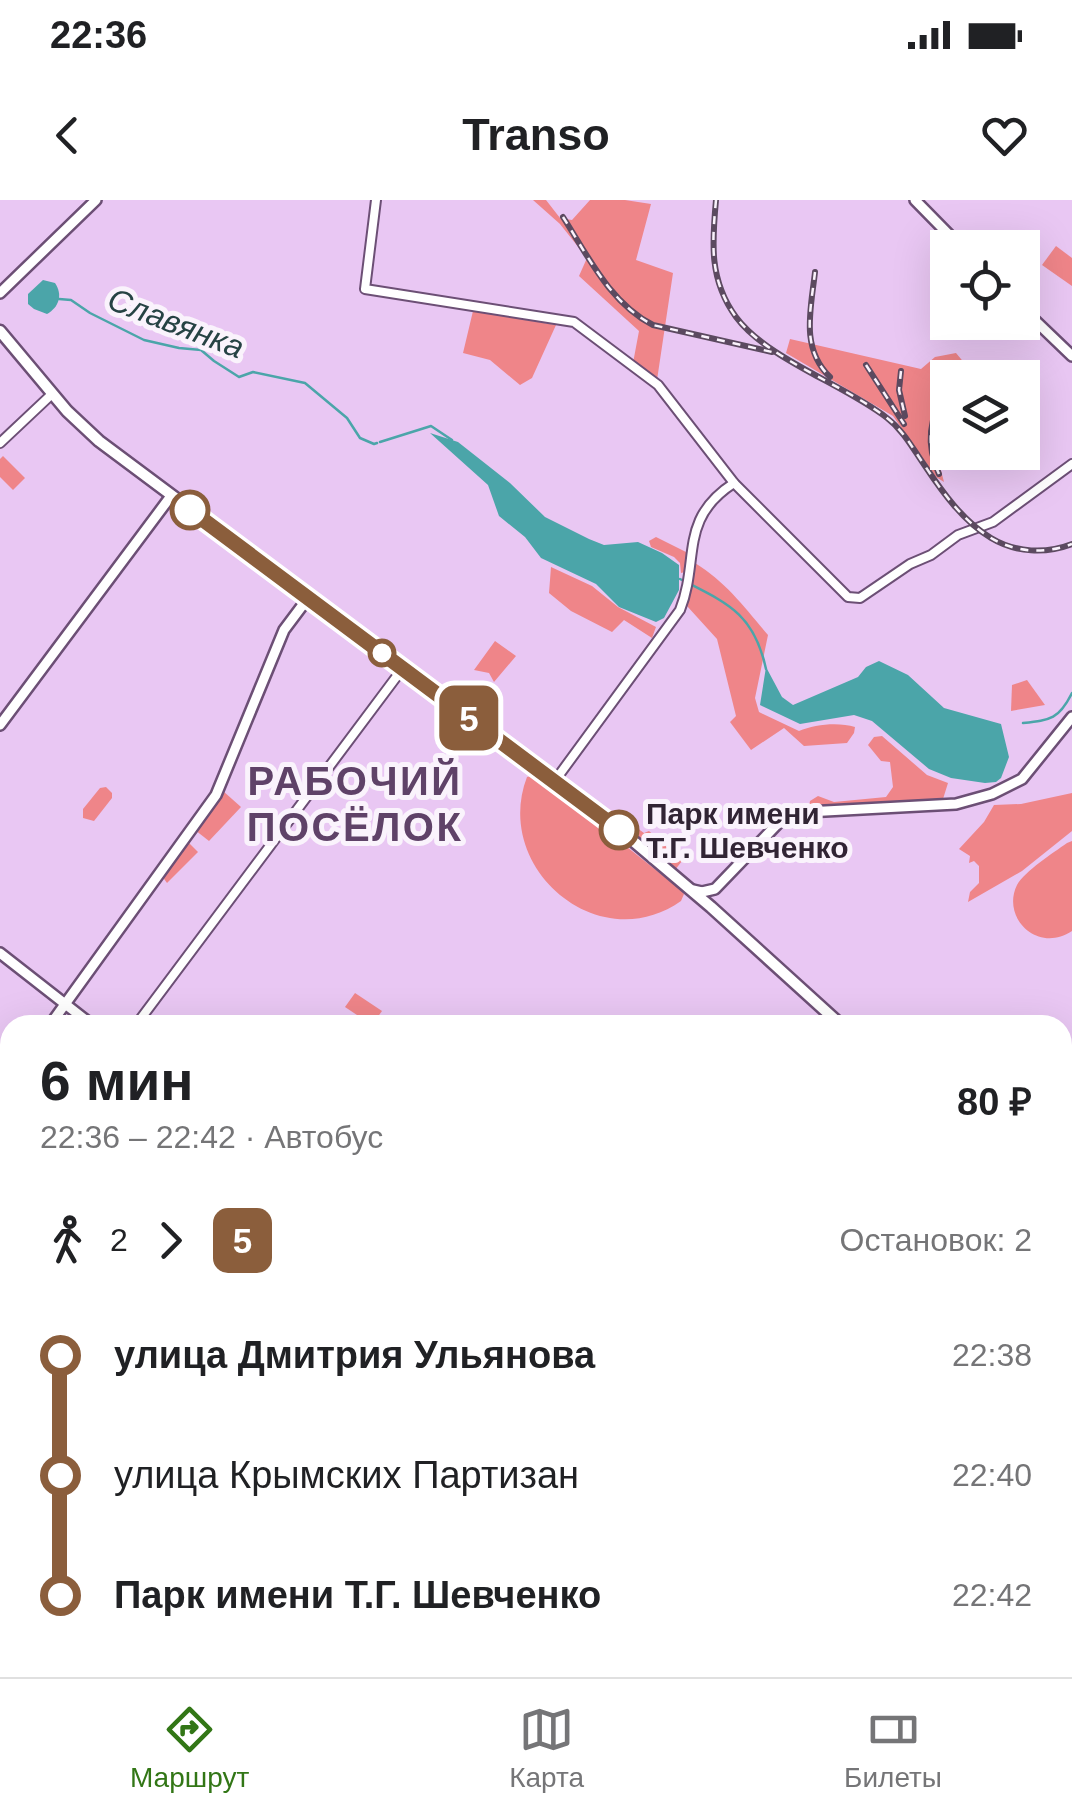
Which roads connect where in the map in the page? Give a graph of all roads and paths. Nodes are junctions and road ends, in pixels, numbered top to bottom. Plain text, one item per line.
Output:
1 (96, 200) edge
2 (376, 200) edge
3 (915, 200) edge
4 (944, 230) edge
5 (0, 293) edge
6 (1040, 325) edge
7 (0, 331) edge
8 (1072, 356) edge
9 (52, 394) junction
10 (0, 443) edge
11 (1072, 464) edge
12 (734, 484) junction
13 (171, 496) junction
14 (308, 598) junction
15 (403, 668) junction
16 (1072, 718) edge
17 (0, 725) edge
18 (554, 782) junction
19 (688, 888) junction
20 (715, 888) junction
21 (711, 907) junction
22 (0, 953) edge
23 (64, 1004) junction
24 (57, 1015) edge
25 (79, 1015) edge
26 (143, 1015) edge
27 (831, 1015) edge

1 - 5 main road
2 - 12 street
3 - 4 main road
6 - 8 main road
7 - 9 main road
9 - 10 street
9 - 13 main road
11 - 12 street
12 - 18 street
13 - 14 main road
13 - 17 main road
14 - 15 main road
14 - 23 main road
15 - 18 main road
15 - 26 street
16 - 20 main road
18 - 19 main road
19 - 20 main road
19 - 21 main road
20 - 21 main road
21 - 27 main road
22 - 23 main road
23 - 24 main road
23 - 25 main road

